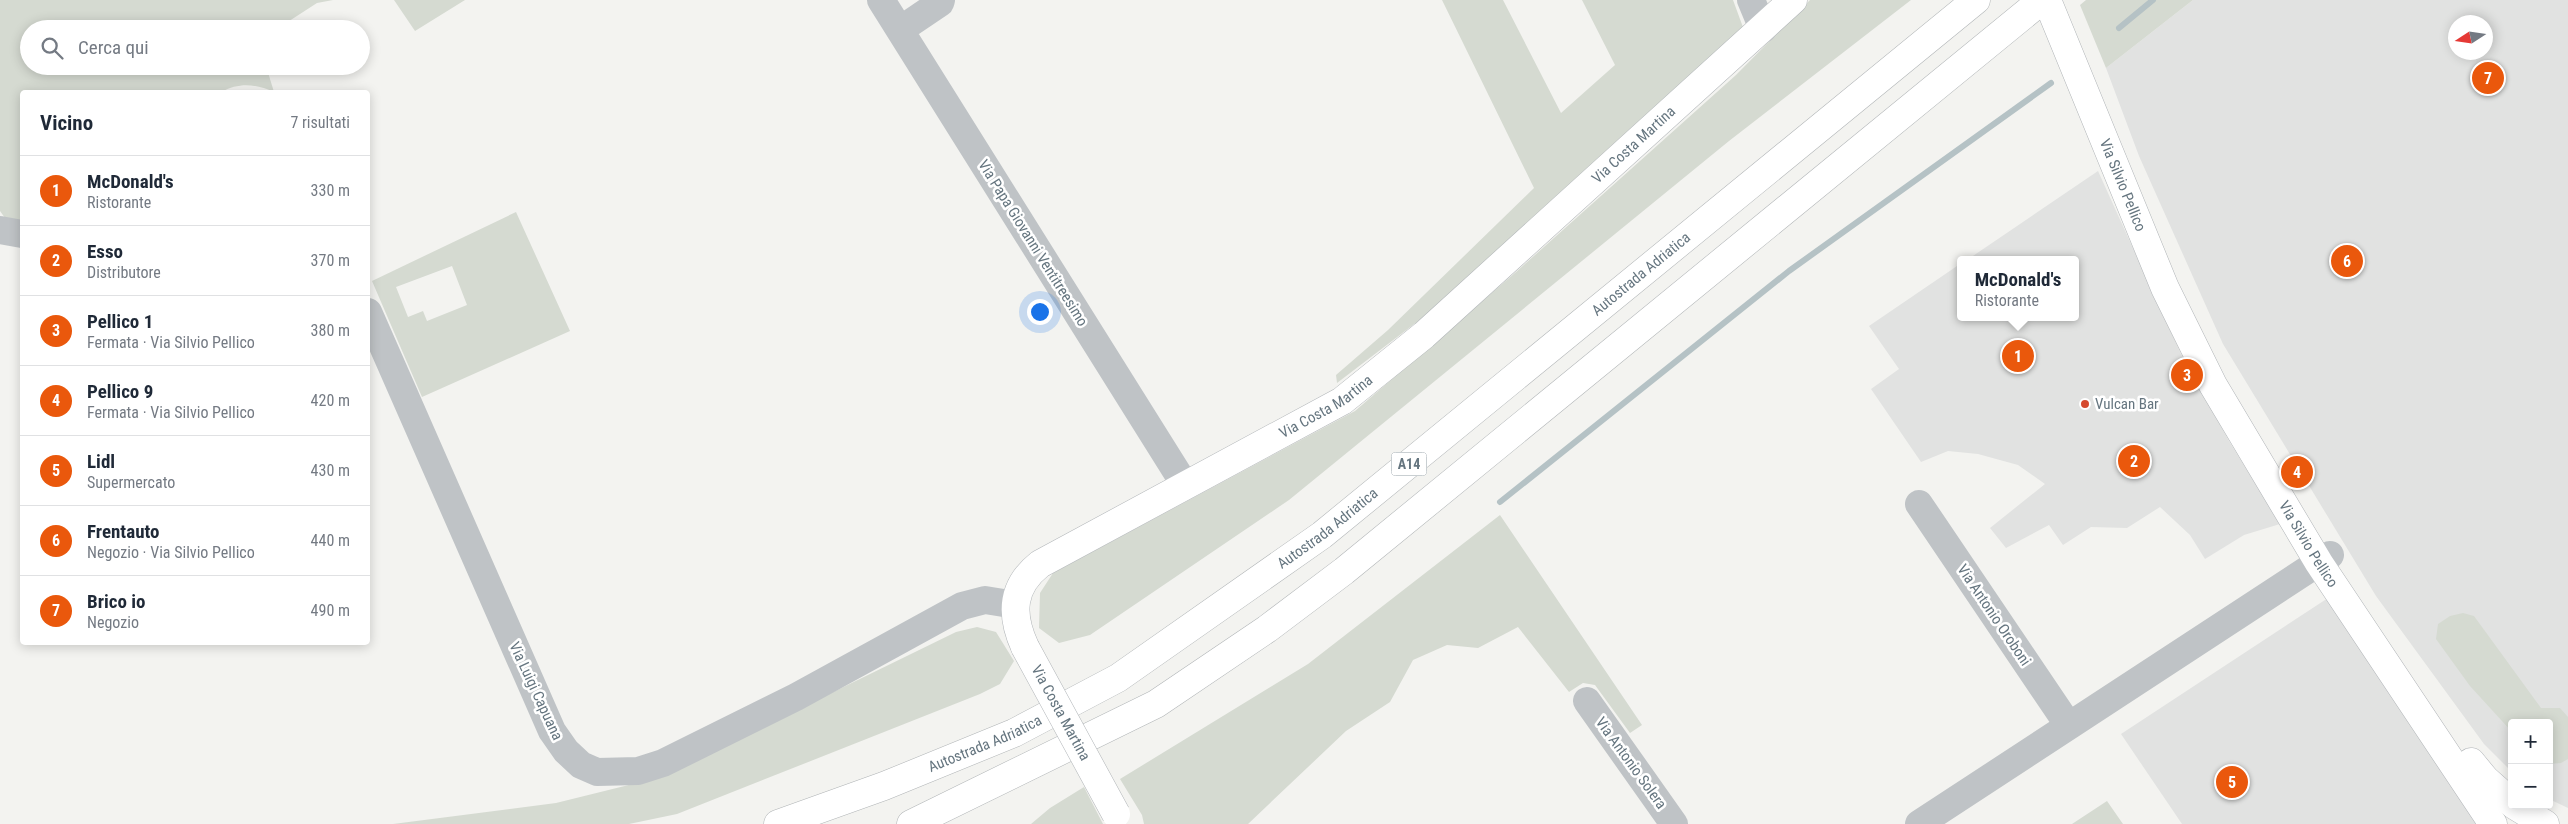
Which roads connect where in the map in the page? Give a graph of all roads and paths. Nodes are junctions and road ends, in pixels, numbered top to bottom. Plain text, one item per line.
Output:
1 (881, 0) edge
2 (940, 0) edge
3 (1750, 0) edge
4 (1793, 0) edge
5 (1976, 0) edge
6 (2042, 0) edge
7 (2047, 0) edge
8 (2063, 0) edge
9 (1763, 29) junction
10 (900, 30) junction
11 (370, 317) edge
12 (1184, 486) junction
13 (1919, 504) dead end
14 (2324, 559) junction
15 (1016, 605) junction
16 (1587, 701) dead end
17 (2069, 726) junction
18 (2508, 800) edge
19 (2521, 809) edge
20 (1118, 819) edge
21 (778, 824) edge
22 (911, 824) edge
23 (1674, 824) edge
24 (1919, 824) edge
25 (2493, 824) edge
26 (2546, 824) edge

1 - 10 street, Via Papa Giovanni Ventitreesimo
2 - 10 street
3 - 9 street
4 - 9 main road, Via Costa Martina
5 - 21 main road, Autostrada Adriatica / A14
6 - 22 main road, A14
7 - 14 main road, Via Silvio Pellico
8 - 14 main road, Via Silvio Pellico
9 - 12 main road, Via Costa Martina
10 - 12 street, Via Papa Giovanni Ventitreesimo
11 - 15 street, Via Luigi Capuana
12 - 15 main road, Via Costa Martina
13 - 17 street, Via Antonio Oroboni
14 - 17 street
14 - 18 main road, Via Silvio Pellico
14 - 25 main road, Via Silvio Pellico
15 - 20 main road, Via Costa Martina, bridge
16 - 23 street, Via Antonio Solera
17 - 24 street
19 - 26 main road, Via Silvio Pellico

